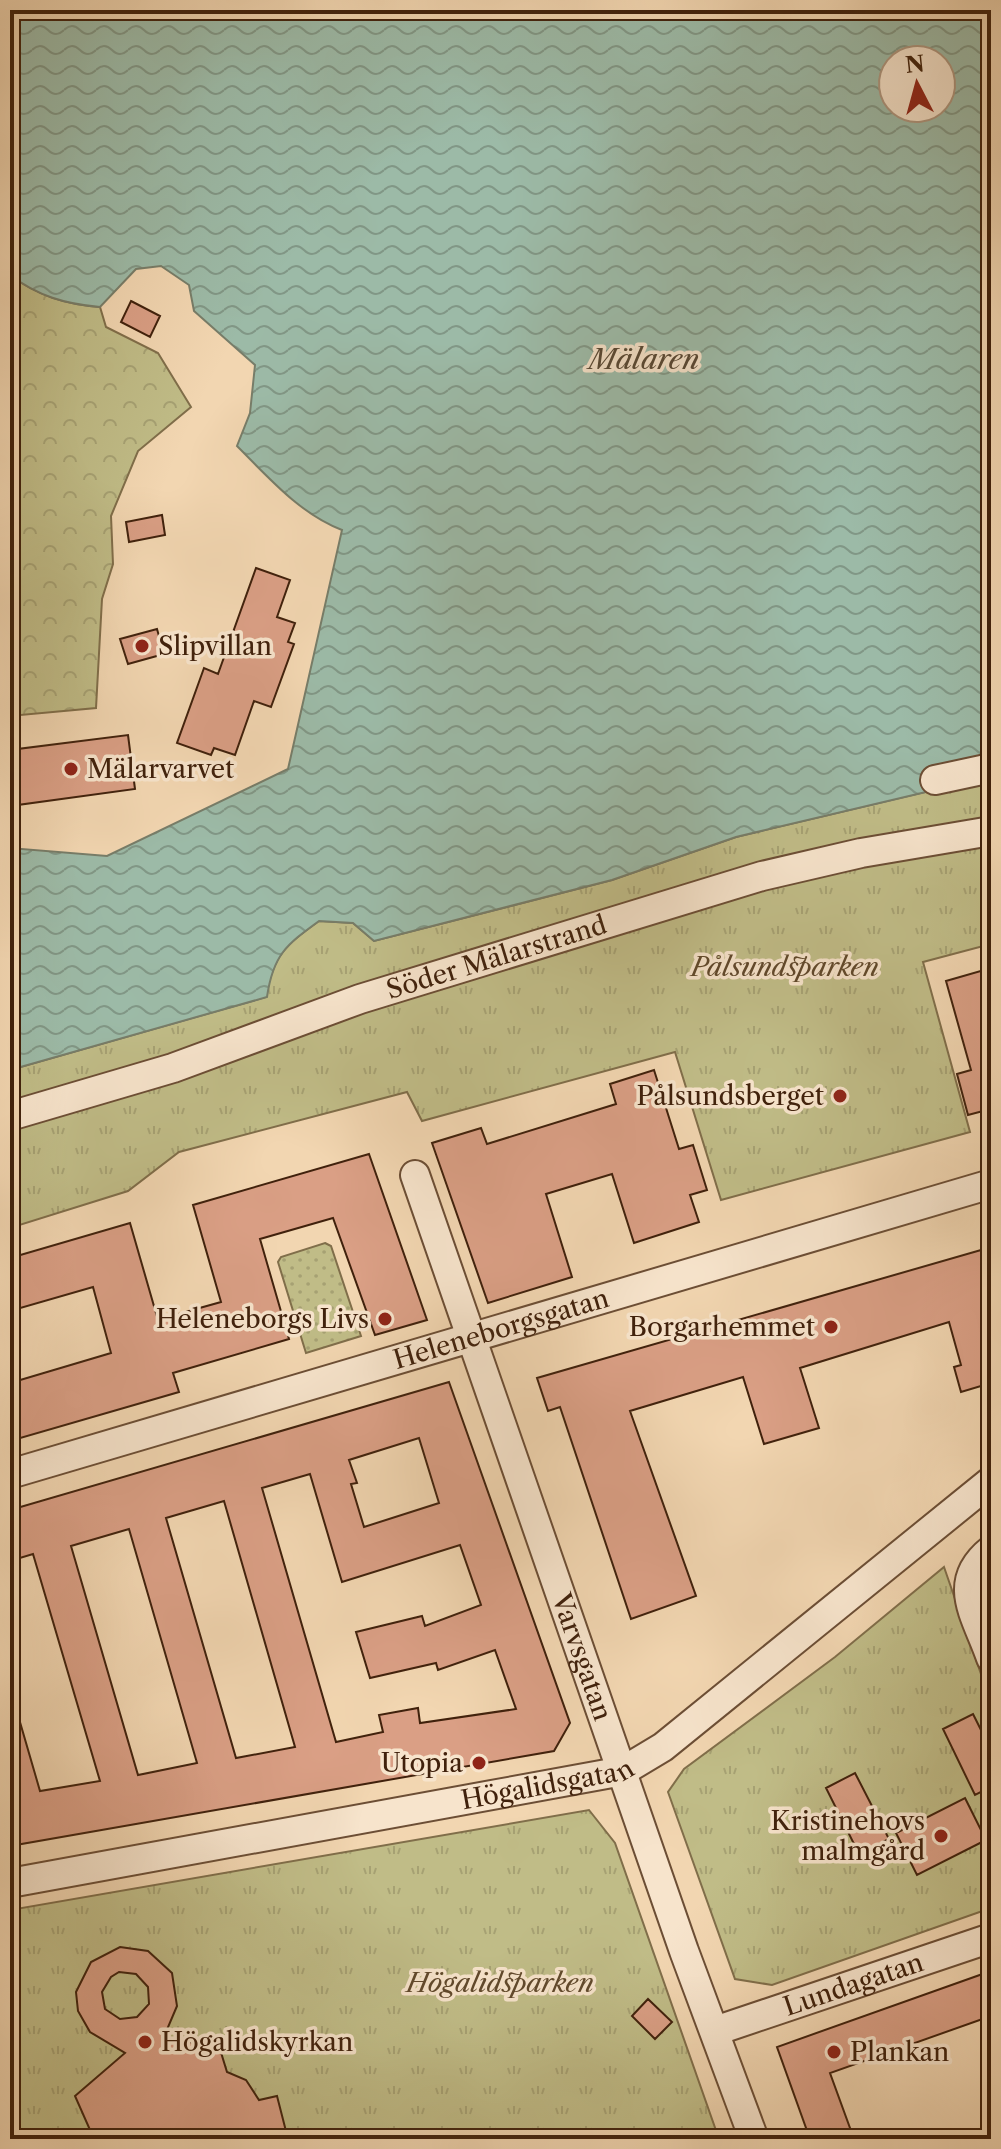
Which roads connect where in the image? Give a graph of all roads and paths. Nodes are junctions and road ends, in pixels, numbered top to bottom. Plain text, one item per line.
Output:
1 (991, 768) edge
2 (935, 780) dead end
3 (991, 831) edge
4 (10, 1116) edge
5 (415, 1175) dead end
6 (991, 1184) edge
7 (470, 1337) junction
8 (10, 1474) edge
9 (991, 1481) edge
10 (991, 1550) edge
11 (991, 1658) edge
12 (623, 1771) junction
13 (10, 1883) edge
14 (991, 1938) edge
15 (715, 2031) junction
16 (754, 2139) edge

1 - 2 street
3 - 4 street, Söder Mälarstrand
5 - 7 street, Varvsgatan
6 - 7 street, Heleneborgsgatan
7 - 8 street, Heleneborgsgatan
7 - 12 street, Varvsgatan
9 - 12 street, Högalidsgatan
10 - 11 street
12 - 13 street, Högalidsgatan
12 - 15 street, Varvsgatan
14 - 15 street, Lundagatan
15 - 16 street, Varvsgatan

